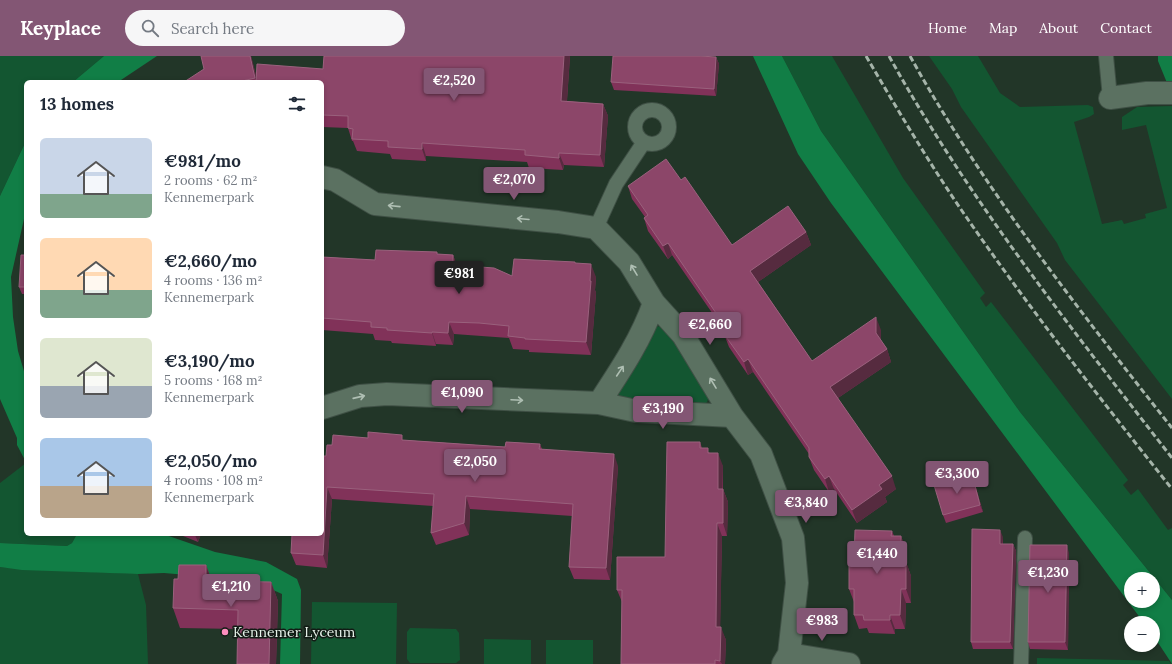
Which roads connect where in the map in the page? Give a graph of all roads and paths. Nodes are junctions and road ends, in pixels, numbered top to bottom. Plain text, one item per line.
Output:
1 (1106, 56) edge
2 (1172, 93) edge
3 (1110, 98) joint
4 (644, 142) dead end
5 (324, 177) edge
6 (596, 228) junction
7 (654, 303) junction
8 (599, 403) junction
9 (324, 407) edge
10 (732, 416) junction
11 (1026, 538) dead end
12 (786, 659) edge
13 (849, 664) edge
14 (1021, 664) edge

1 - 3 lane
2 - 3 street
4 - 6 lane
6 -> 5 street
7 -> 6 street
8 -> 7 street
10 -> 7 street
9 -> 8 street
8 - 10 street
10 - 12 street
11 - 14 lane
12 - 13 street

